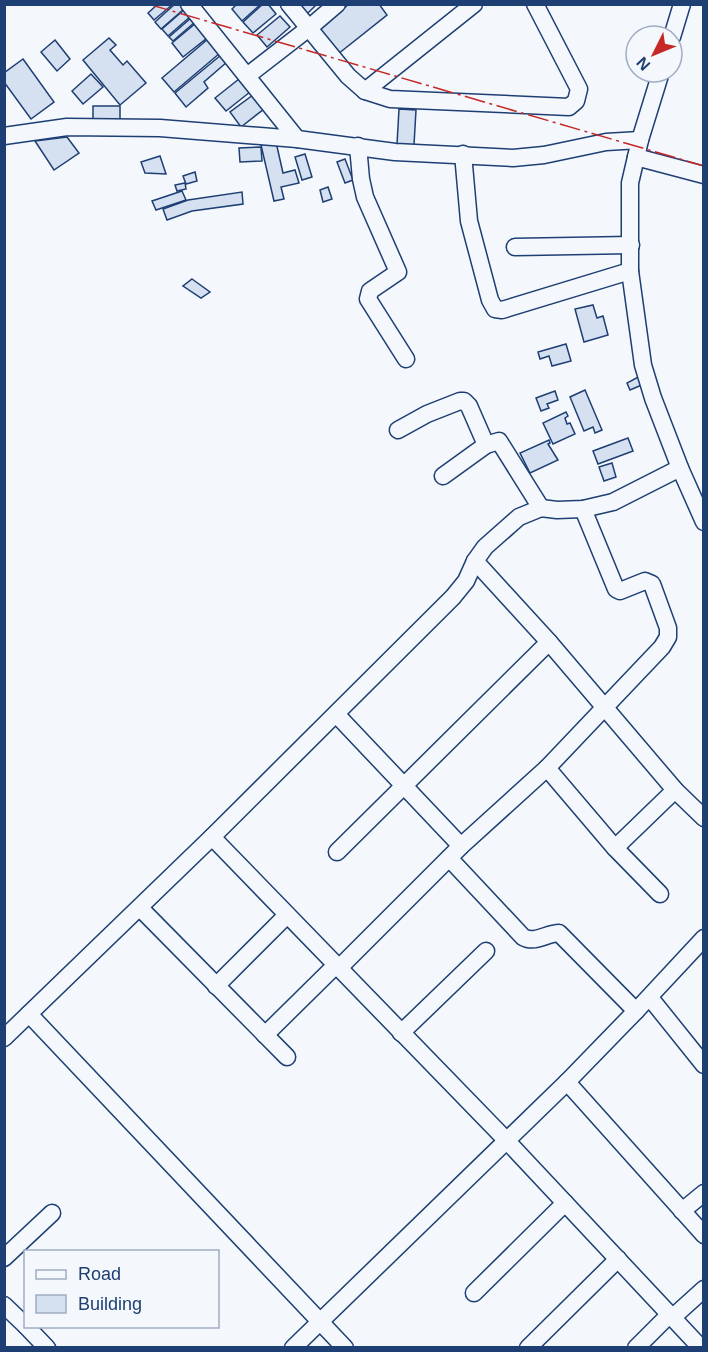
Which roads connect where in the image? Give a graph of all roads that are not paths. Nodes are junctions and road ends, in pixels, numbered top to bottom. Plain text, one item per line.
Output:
1 (189, 4) edge
2 (289, 4) edge
3 (337, 4) edge
4 (474, 4) edge
5 (535, 4) edge
6 (682, 4) edge
7 (676, 24) edge
8 (309, 28) junction
9 (247, 76) junction
10 (657, 84) edge
11 (366, 91) junction
12 (4, 136) edge
13 (297, 139) junction
14 (640, 140) junction
15 (358, 146) junction
16 (463, 154) junction
17 (636, 157) junction
18 (704, 175) edge
19 (631, 245) junction
20 (515, 247) dead end
21 (630, 271) junction
22 (406, 359) dead end
23 (398, 430) dead end
24 (486, 445) junction
25 (680, 468) junction
26 (443, 476) dead end
27 (541, 508) junction
28 (584, 508) junction
29 (704, 522) edge
30 (475, 561) junction
31 (549, 642) junction
32 (605, 708) junction
33 (336, 714) junction
34 (547, 768) junction
35 (404, 786) junction
36 (675, 790) junction
37 (704, 818) edge
38 (212, 837) junction
39 (461, 846) junction
40 (615, 848) junction
41 (337, 852) dead end
42 (449, 858) junction
43 (660, 894) dead end
44 (140, 908) junction
45 (287, 915) junction
46 (704, 938) edge
47 (486, 951) dead end
48 (338, 967) junction
49 (216, 986) junction
50 (651, 999) dead end
51 (636, 1011) junction
52 (29, 1014) junction
53 (401, 1032) junction
54 (265, 1035) junction
55 (4, 1038) edge
56 (287, 1057) dead end
57 (704, 1065) edge
58 (567, 1082) junction
59 (507, 1142) junction
60 (704, 1193) edge
61 (565, 1203) junction
62 (682, 1211) junction
63 (52, 1213) dead end
64 (704, 1235) edge
65 (4, 1258) edge
66 (618, 1259) junction
67 (704, 1289) edge
68 (474, 1293) dead end
69 (4, 1305) edge
70 (671, 1316) junction
71 (320, 1322) junction
72 (24, 1324) edge
73 (28, 1328) edge
74 (47, 1347) edge
75 (293, 1347) edge
76 (345, 1347) edge
77 (528, 1347) edge
78 (636, 1347) edge
79 (701, 1347) edge

1 - 9 street
2 - 8 street
3 - 8 street
4 - 11 street
5 - 11 street
6 - 7 street
8 - 9 street
8 - 11 street
9 - 13 street
10 - 14 street
12 - 13 street
13 - 15 street
14 - 16 street
14 - 17 street
15 - 16 street
15 - 22 street
16 - 21 street
17 - 18 street
17 - 19 street
19 - 20 street
19 - 21 street
21 - 25 street
23 - 24 street
24 - 26 street
24 - 27 street
25 - 28 street
25 - 29 street
27 - 28 street
27 - 30 street
28 - 32 street
30 - 31 street
30 - 33 street
31 - 32 street
31 - 35 street
32 - 34 street
32 - 36 street
33 - 35 street
33 - 38 street
34 - 39 street
34 - 40 street
35 - 39 street
35 - 41 street
36 - 37 street
36 - 40 street
38 - 44 street
38 - 45 street
39 - 42 street
40 - 43 street
42 - 48 street
42 - 51 street
44 - 49 street
44 - 52 street
45 - 48 street
45 - 49 street
46 - 51 street
47 - 53 street
48 - 53 street
48 - 54 street
49 - 54 street
50 - 57 street
51 - 58 street
52 - 55 street
52 - 71 street
53 - 59 street
54 - 56 street
58 - 59 street
58 - 62 street
59 - 61 street
59 - 71 street
60 - 62 street
61 - 66 street
61 - 68 street
62 - 64 street
63 - 65 street
66 - 70 street
66 - 77 street
67 - 70 street
69 - 72 street
70 - 78 street
70 - 79 street
71 - 75 street
71 - 76 street
73 - 74 street

